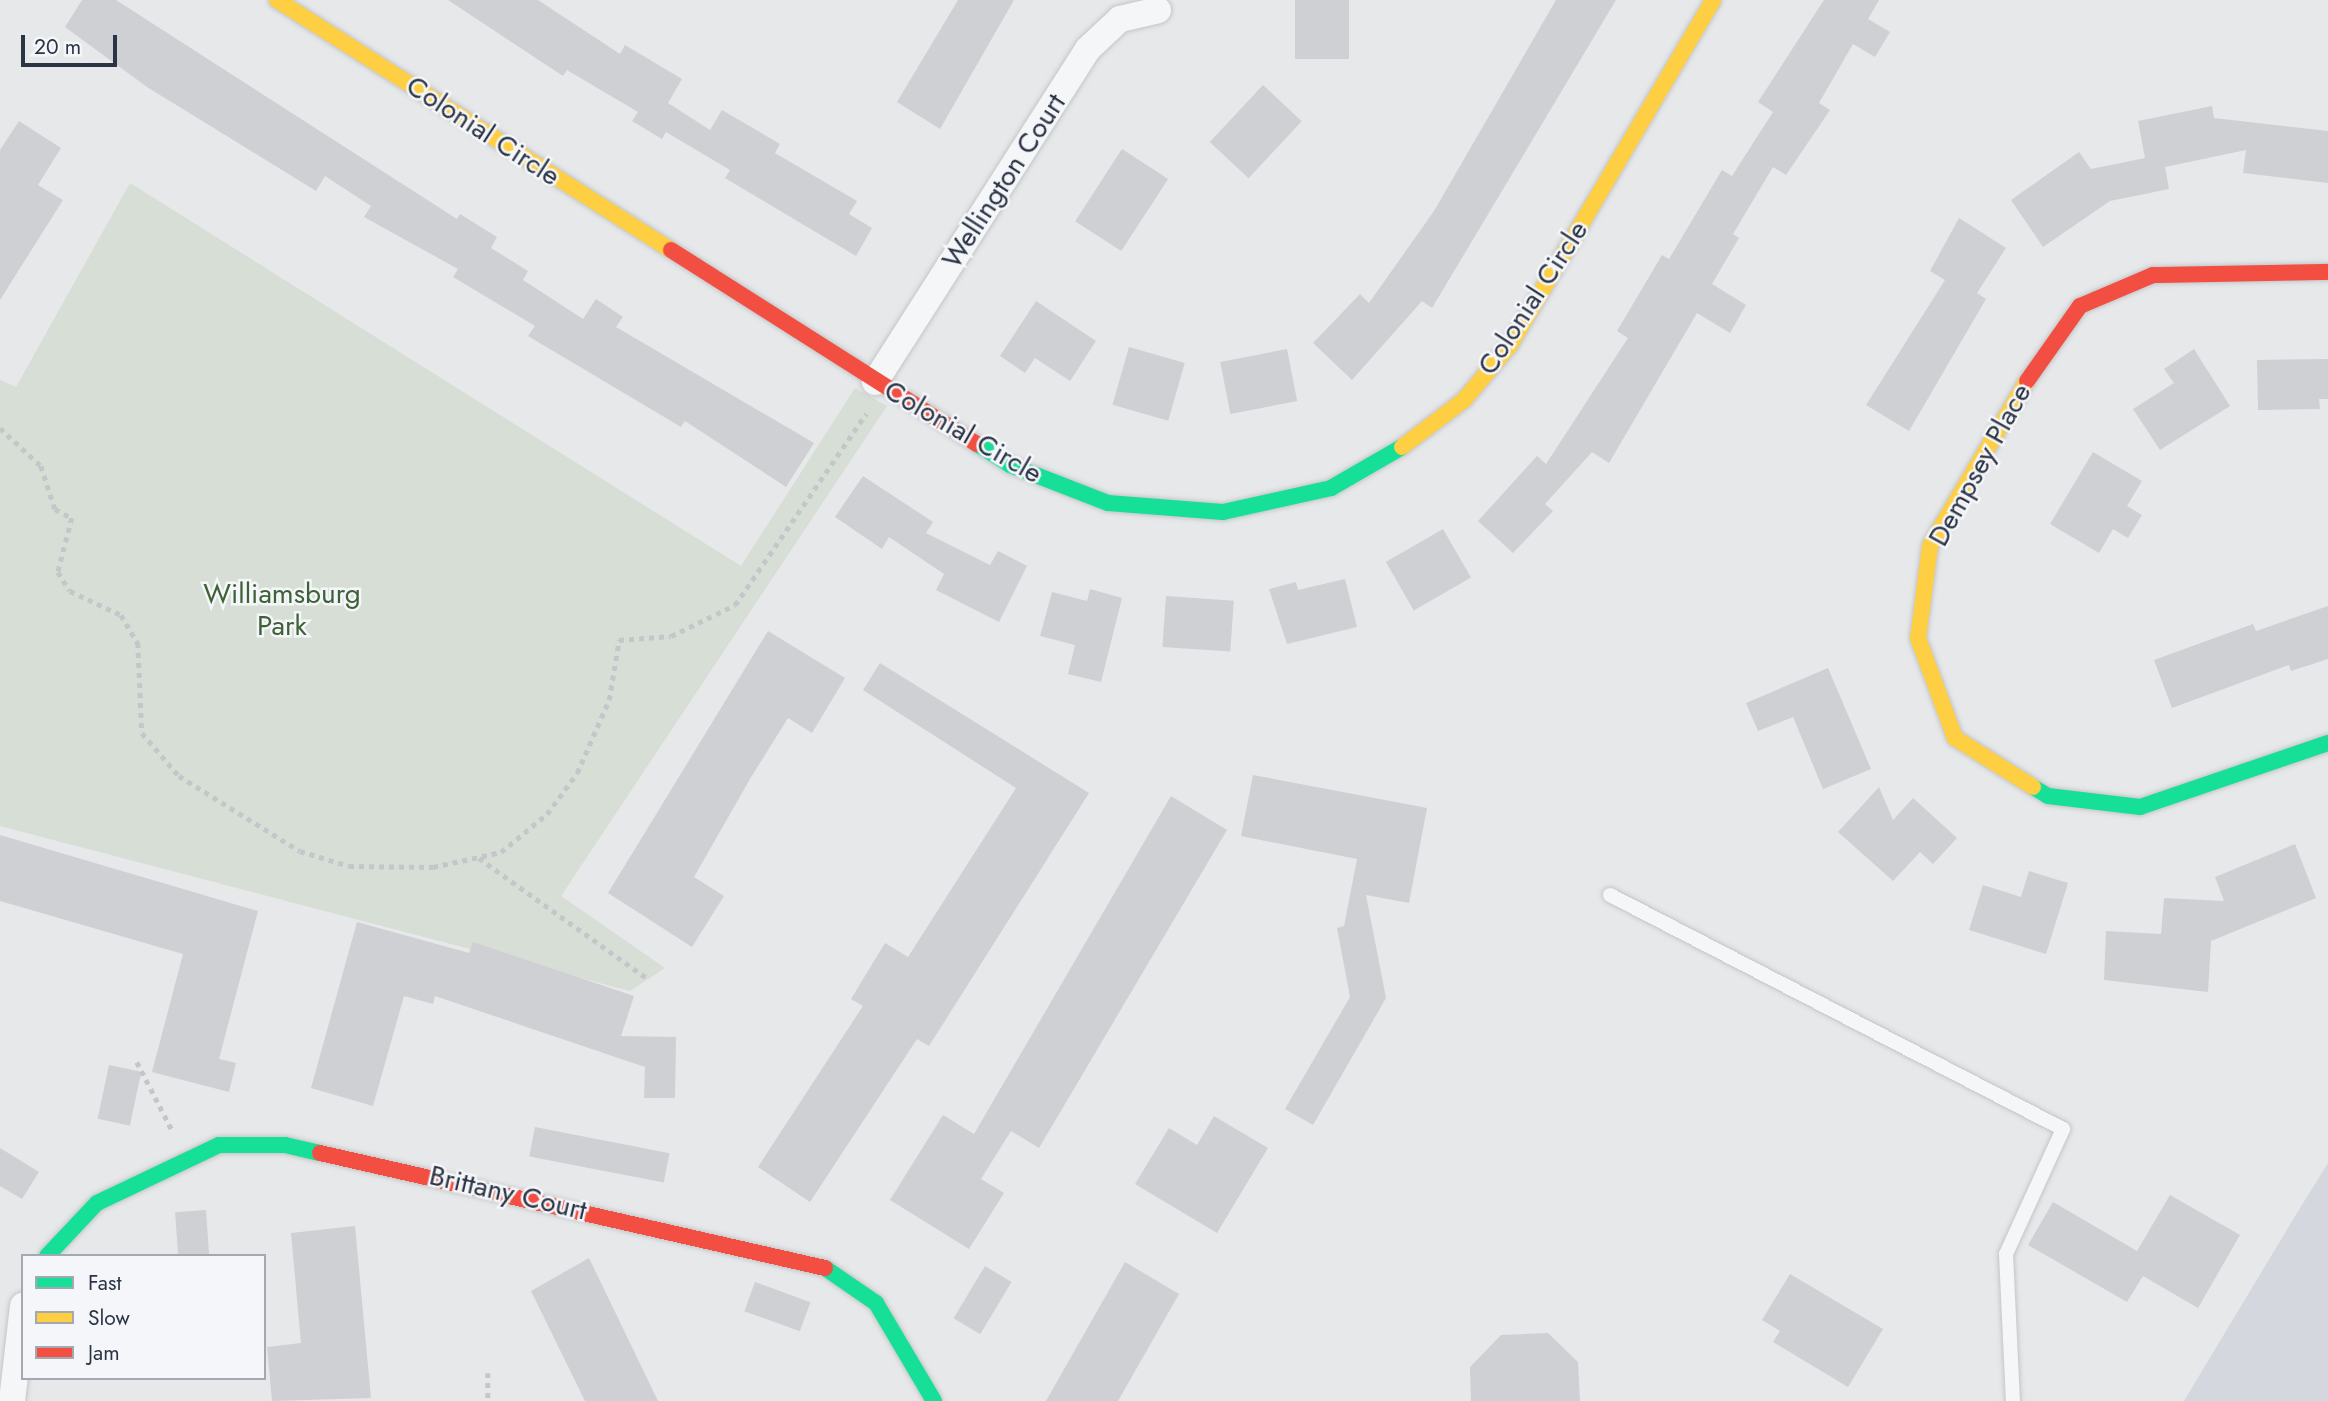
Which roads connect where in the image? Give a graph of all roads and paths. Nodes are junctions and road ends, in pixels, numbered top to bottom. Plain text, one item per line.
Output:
1 (277, 0) edge
2 (1713, 0) edge
3 (1158, 9) dead end
4 (2328, 272) edge
5 (879, 384) junction
6 (0, 428) edge
7 (2328, 743) edge
8 (478, 857) junction
9 (1610, 895) dead end
10 (648, 979) dead end
11 (137, 1062) dead end
12 (175, 1138) dead end
13 (49, 1254) edge
14 (21, 1323) edge
15 (488, 1373) dead end
16 (12, 1401) edge
17 (488, 1401) edge
18 (934, 1401) edge
19 (2013, 1401) edge

1 - 5 street, Colonial Circle
2 - 5 street, Colonial Circle
3 - 5 street, Wellington Court
4 - 7 street, Dempsey Place
5 - 8 path
6 - 8 path
8 - 10 path
9 - 19 lane
11 - 12 path
13 - 18 street, Brittany Court
14 - 16 street
15 - 17 path

